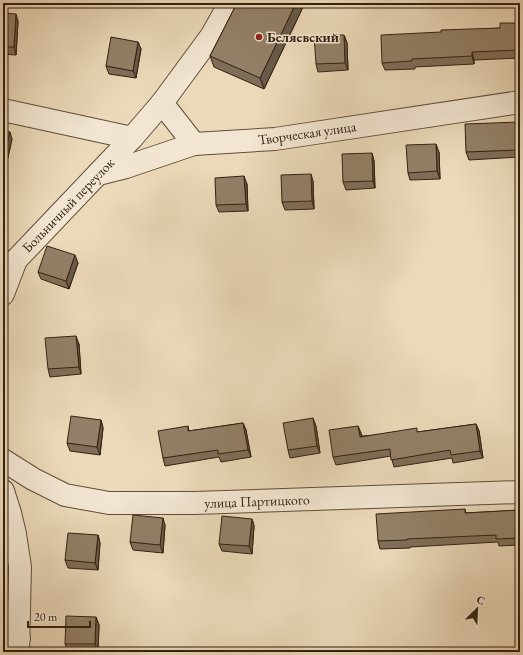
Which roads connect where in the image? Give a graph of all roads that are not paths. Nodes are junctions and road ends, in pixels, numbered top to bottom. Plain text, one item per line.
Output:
1 (230, 3) edge
2 (520, 102) edge
3 (162, 103) junction
4 (3, 110) edge
5 (132, 138) junction
6 (194, 144) junction
7 (98, 174) junction
8 (9, 265) edge
9 (3, 294) edge
10 (3, 460) edge
11 (3, 491) edge
12 (520, 492) edge
13 (13, 647) edge

1 - 3 street, Больничный переулок
2 - 6 street, Творческая улица
3 - 5 street, Больничный переулок
3 - 6 street
4 - 5 street
5 - 7 street, Больничный переулок
6 - 7 street, Творческая улица
7 - 8 street, Больничный переулок
8 - 9 street
10 - 12 street, улица Партицкого
11 - 13 street

